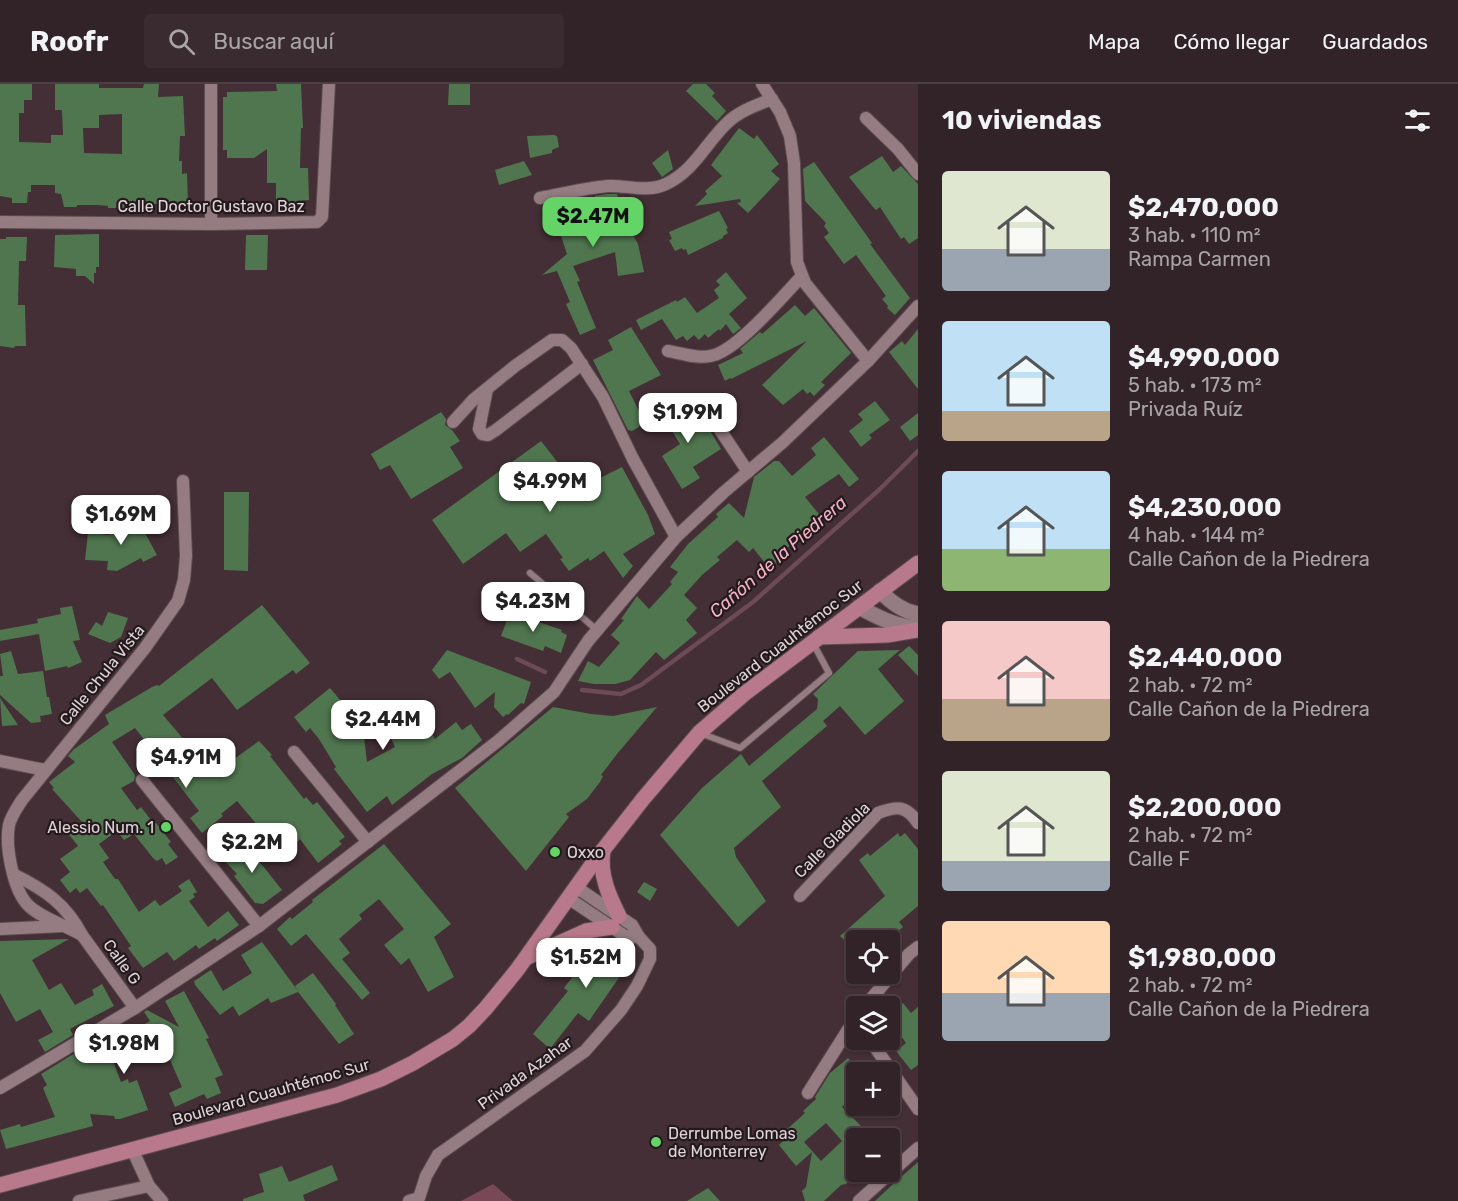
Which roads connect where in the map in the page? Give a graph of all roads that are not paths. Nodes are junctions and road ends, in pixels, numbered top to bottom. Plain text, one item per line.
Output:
1 (211, 84) edge
2 (329, 84) edge
3 (762, 84) edge
4 (772, 99) junction
5 (866, 118) dead end
6 (918, 174) edge
7 (540, 198) dead end
8 (0, 222) edge
9 (210, 225) junction
10 (802, 276) junction
11 (918, 306) edge
12 (668, 351) dead end
13 (868, 361) junction
14 (582, 364) junction
15 (487, 389) junction
16 (703, 404) dead end
17 (453, 422) dead end
18 (748, 472) junction
19 (183, 481) dead end
20 (676, 537) junction
21 (918, 562) edge
22 (530, 573) dead end
23 (880, 591) junction
24 (859, 607) junction
25 (918, 614) edge
26 (918, 629) edge
27 (598, 630) junction
28 (816, 639) junction
29 (699, 733) junction
30 (294, 752) dead end
31 (0, 761) edge
32 (45, 770) junction
33 (142, 780) dead end
34 (918, 823) edge
35 (368, 842) junction
36 (603, 850) junction
37 (15, 875) junction
38 (572, 892) junction
39 (800, 896) dead end
40 (616, 922) junction
41 (71, 924) junction
42 (259, 926) junction
43 (0, 930) edge
44 (918, 947) edge
45 (525, 958) junction
46 (873, 996) edge
47 (135, 1008) junction
48 (846, 1034) edge
49 (877, 1050) edge
50 (0, 1088) edge
51 (808, 1093) dead end
52 (918, 1109) edge
53 (918, 1148) edge
54 (133, 1151) junction
55 (0, 1185) edge
56 (149, 1186) junction
57 (414, 1200) edge
58 (79, 1201) edge
59 (162, 1201) edge
60 (859, 1201) edge

1 - 9 street
2 - 9 street, Calle Doctor Gustavo Baz
3 - 4 street
4 - 7 street
4 - 10 street
5 - 6 street
8 - 9 street, Calle Doctor Gustavo Baz
10 - 12 street
10 - 13 street
11 - 13 street
13 - 18 street
14 - 15 street
14 - 15 street
14 - 20 street
15 - 17 street
16 - 18 street
18 - 20 street
19 - 32 street, Calle Chula Vista
20 - 27 street
21 - 23 main road, Boulevard Cuauhtémoc Sur
22 - 27 lane
23 - 24 main road, Boulevard Cuauhtémoc Sur
23 - 25 main road
24 - 26 main road
24 - 28 main road, Boulevard Cuauhtémoc Sur
26 - 28 main road
27 - 35 street
28 - 29 main road, Boulevard Cuauhtémoc Sur
28 - 29 lane
29 - 36 main road, Boulevard Cuauhtémoc Sur
30 - 35 street
31 - 32 street
32 - 37 street, Calle Chula Vista
33 - 42 street
34 - 39 street, Calle Gladiola
35 - 42 street
36 - 38 main road, Boulevard Cuauhtémoc Sur
36 - 40 main road
37 - 41 street
37 - 41 street, Calle Chula Vista
38 - 40 street, Privada Azahar
38 - 45 main road, Boulevard Cuauhtémoc Sur
40 - 45 main road
40 - 57 street, Privada Azahar
41 - 43 street
41 - 47 street, Calle G
42 - 47 street
44 - 46 street
45 - 54 main road, Boulevard Cuauhtémoc Sur
47 - 50 street
48 - 51 street
49 - 52 street
53 - 60 street
54 - 55 main road, Boulevard Cuauhtémoc Sur
54 - 56 street
56 - 58 street
56 - 59 street

